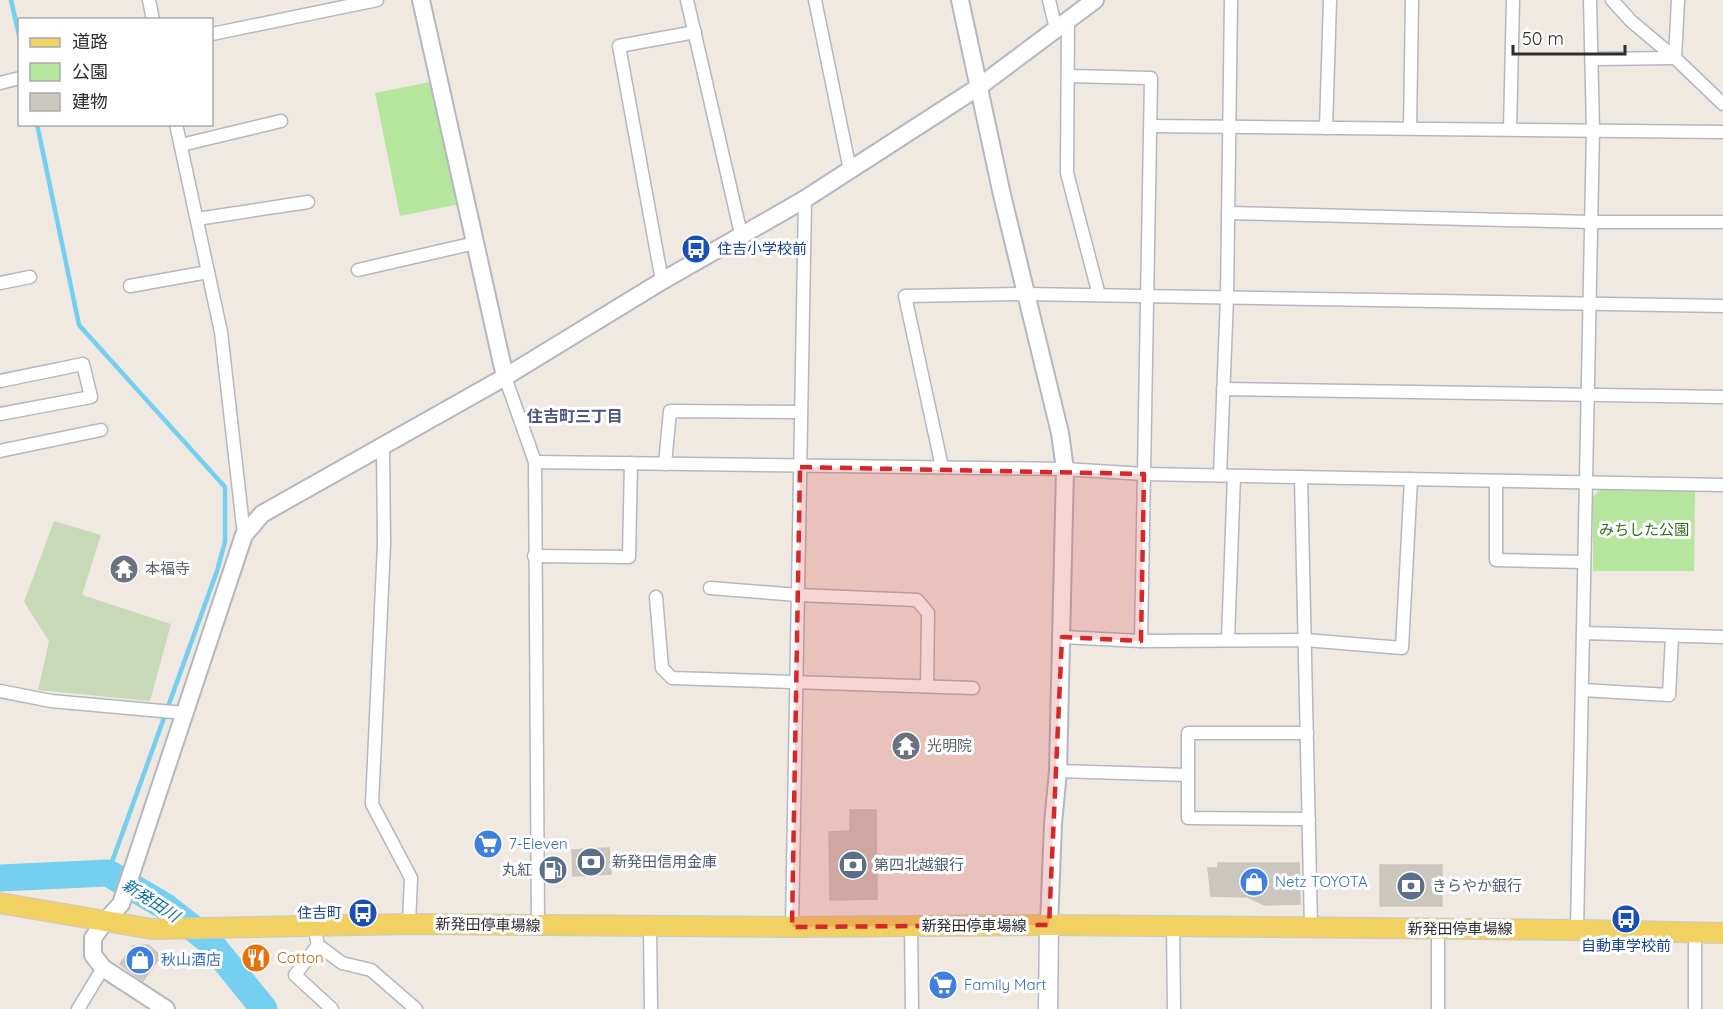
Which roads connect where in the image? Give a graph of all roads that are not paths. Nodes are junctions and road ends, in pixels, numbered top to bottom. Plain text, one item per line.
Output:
1 (149, 0) edge
2 (377, 0) edge
3 (421, 0) edge
4 (687, 0) edge
5 (815, 0) edge
6 (960, 0) edge
7 (1049, 0) edge
8 (1095, 0) edge
9 (1231, 0) edge
10 (1330, 0) edge
11 (1412, 0) edge
12 (1513, 0) edge
13 (1590, 0) edge
14 (1612, 0) edge
15 (1678, 0) edge
16 (153, 18) edge
17 (1062, 24) junction
18 (695, 32) junction
19 (213, 34) edge
20 (1675, 58) junction
21 (1592, 59) junction
22 (1068, 76) junction
23 (18, 78) edge
24 (0, 83) edge
25 (980, 86) junction
26 (1723, 104) edge
27 (281, 121) dead end
28 (176, 126) edge
29 (1151, 126) junction
30 (1230, 127) junction
31 (1326, 128) junction
32 (1410, 128) junction
33 (1510, 129) junction
34 (1593, 130) junction
35 (1723, 132) edge
36 (181, 145) junction
37 (850, 170) junction
38 (805, 199) junction
39 (308, 202) dead end
40 (1228, 213) junction
41 (197, 219) junction
42 (1591, 222) junction
43 (1723, 222) edge
44 (741, 234) junction
45 (476, 243) junction
46 (358, 270) dead end
47 (208, 272) junction
48 (30, 277) dead end
49 (662, 281) junction
50 (0, 283) edge
51 (129, 286) dead end
52 (1025, 294) junction
53 (1099, 296) junction
54 (1148, 296) junction
55 (1227, 297) junction
56 (1589, 303) junction
57 (1723, 306) edge
58 (506, 377) junction
59 (0, 381) edge
60 (1223, 389) junction
61 (1588, 396) junction
62 (1723, 397) edge
63 (801, 412) junction
64 (0, 414) edge
65 (102, 430) dead end
66 (383, 447) junction
67 (0, 451) edge
68 (535, 462) junction
69 (631, 463) junction
70 (665, 464) junction
71 (800, 467) junction
72 (942, 467) junction
73 (1065, 469) junction
74 (1144, 474) junction
75 (1220, 475) junction
76 (1234, 476) junction
77 (1302, 477) junction
78 (1412, 479) junction
79 (1496, 481) junction
80 (1586, 483) junction
81 (1723, 485) edge
82 (244, 535) junction
83 (534, 556) junction
84 (1584, 562) junction
85 (710, 588) dead end
86 (798, 595) junction
87 (656, 597) dead end
88 (1583, 633) junction
89 (1672, 636) junction
90 (1062, 637) junction
91 (1723, 637) edge
92 (1228, 640) junction
93 (1305, 640) junction
94 (1141, 641) junction
95 (796, 683) junction
96 (927, 686) junction
97 (973, 688) dead end
98 (1582, 690) junction
99 (0, 691) edge
100 (184, 713) junction
101 (1307, 733) junction
102 (1058, 771) junction
103 (1188, 775) junction
104 (1309, 819) junction
105 (0, 903) edge
106 (106, 920) junction
107 (409, 924) junction
108 (538, 925) junction
109 (1049, 925) junction
110 (650, 926) junction
111 (911, 926) junction
112 (1173, 926) junction
113 (792, 927) junction
114 (1311, 927) junction
115 (1438, 929) junction
116 (1577, 930) junction
117 (1695, 933) junction
118 (1723, 933) edge
119 (316, 936) junction
120 (103, 968) junction
121 (78, 1009) edge
122 (166, 1009) edge
123 (332, 1009) edge
124 (416, 1009) edge
125 (651, 1009) edge
126 (912, 1009) edge
127 (1048, 1009) edge
128 (1174, 1009) edge
129 (1438, 1009) edge
130 (1695, 1009) edge

1 - 16 street
2 - 19 street
3 - 45 street
4 - 18 street
5 - 37 street
6 - 25 street
7 - 17 street
8 - 17 street
9 - 30 street
10 - 31 street
11 - 32 street
12 - 33 street
13 - 21 street
14 - 20 street
15 - 20 street
17 - 22 street
17 - 25 street
18 - 44 street
18 - 49 street
20 - 21 street
20 - 26 street
21 - 34 street
22 - 29 street
22 - 53 street
23 - 24 street
25 - 37 street
25 - 52 street
27 - 36 street
28 - 36 street
29 - 30 street
29 - 54 street
30 - 31 street
30 - 40 street
31 - 32 street
32 - 33 street
33 - 34 street
34 - 35 street
34 - 42 street
36 - 41 street
37 - 38 street
38 - 44 street
38 - 63 street
39 - 41 street
40 - 42 street
40 - 55 street
41 - 47 street
42 - 43 street
42 - 56 street
44 - 49 street
45 - 46 street
45 - 58 street
47 - 51 street
47 - 82 street
48 - 50 street
49 - 58 street
52 - 53 street
52 - 72 street
52 - 73 street
53 - 54 street
54 - 55 street
54 - 74 street
55 - 56 street
55 - 60 street
56 - 57 street
56 - 61 street
58 - 66 street
58 - 68 street
59 - 64 street
60 - 61 street
60 - 75 street
61 - 62 street
61 - 80 street
63 - 70 street
63 - 71 street
65 - 67 street
66 - 82 street
66 - 107 street
68 - 69 street
68 - 83 street
69 - 70 street
69 - 83 street
70 - 71 street
71 - 72 street
71 - 86 street
72 - 73 street
73 - 74 street
73 - 90 street
74 - 75 street
74 - 94 street
75 - 76 street
76 - 77 street
76 - 92 street
77 - 78 street
77 - 93 street
78 - 79 street
78 - 93 street
79 - 80 street
79 - 84 street
80 - 81 street
80 - 84 street
82 - 100 street
83 - 108 street
84 - 88 street
85 - 86 street
86 - 95 street
86 - 96 street
87 - 95 street
88 - 89 street
88 - 98 street
89 - 91 street
89 - 98 street
90 - 94 street
90 - 102 street
92 - 93 street
92 - 94 street
93 - 101 street
95 - 96 street
95 - 113 street
96 - 97 street
98 - 116 street
99 - 100 street
100 - 106 street
101 - 103 street
101 - 104 street
102 - 103 street
102 - 109 street
103 - 104 street
104 - 114 street
105 - 106 main road
106 - 119 main road, 新発田停車場線
106 - 120 street
107 - 108 main road, 新発田停車場線
107 - 119 main road, 新発田停車場線
108 - 110 main road, 新発田停車場線
109 - 111 main road, 新発田停車場線
109 - 112 main road, 新発田停車場線
109 - 127 main road
110 - 113 main road, 新発田停車場線
110 - 125 street
111 - 113 main road, 新発田停車場線
111 - 126 street
112 - 114 main road, 新発田停車場線
112 - 128 street
114 - 115 main road, 新発田停車場線
115 - 116 main road, 新発田停車場線
115 - 129 street
116 - 117 main road, 新発田停車場線
117 - 118 main road, 新発田停車場線
117 - 130 street
119 - 123 street
119 - 124 street
120 - 121 street
120 - 122 street

